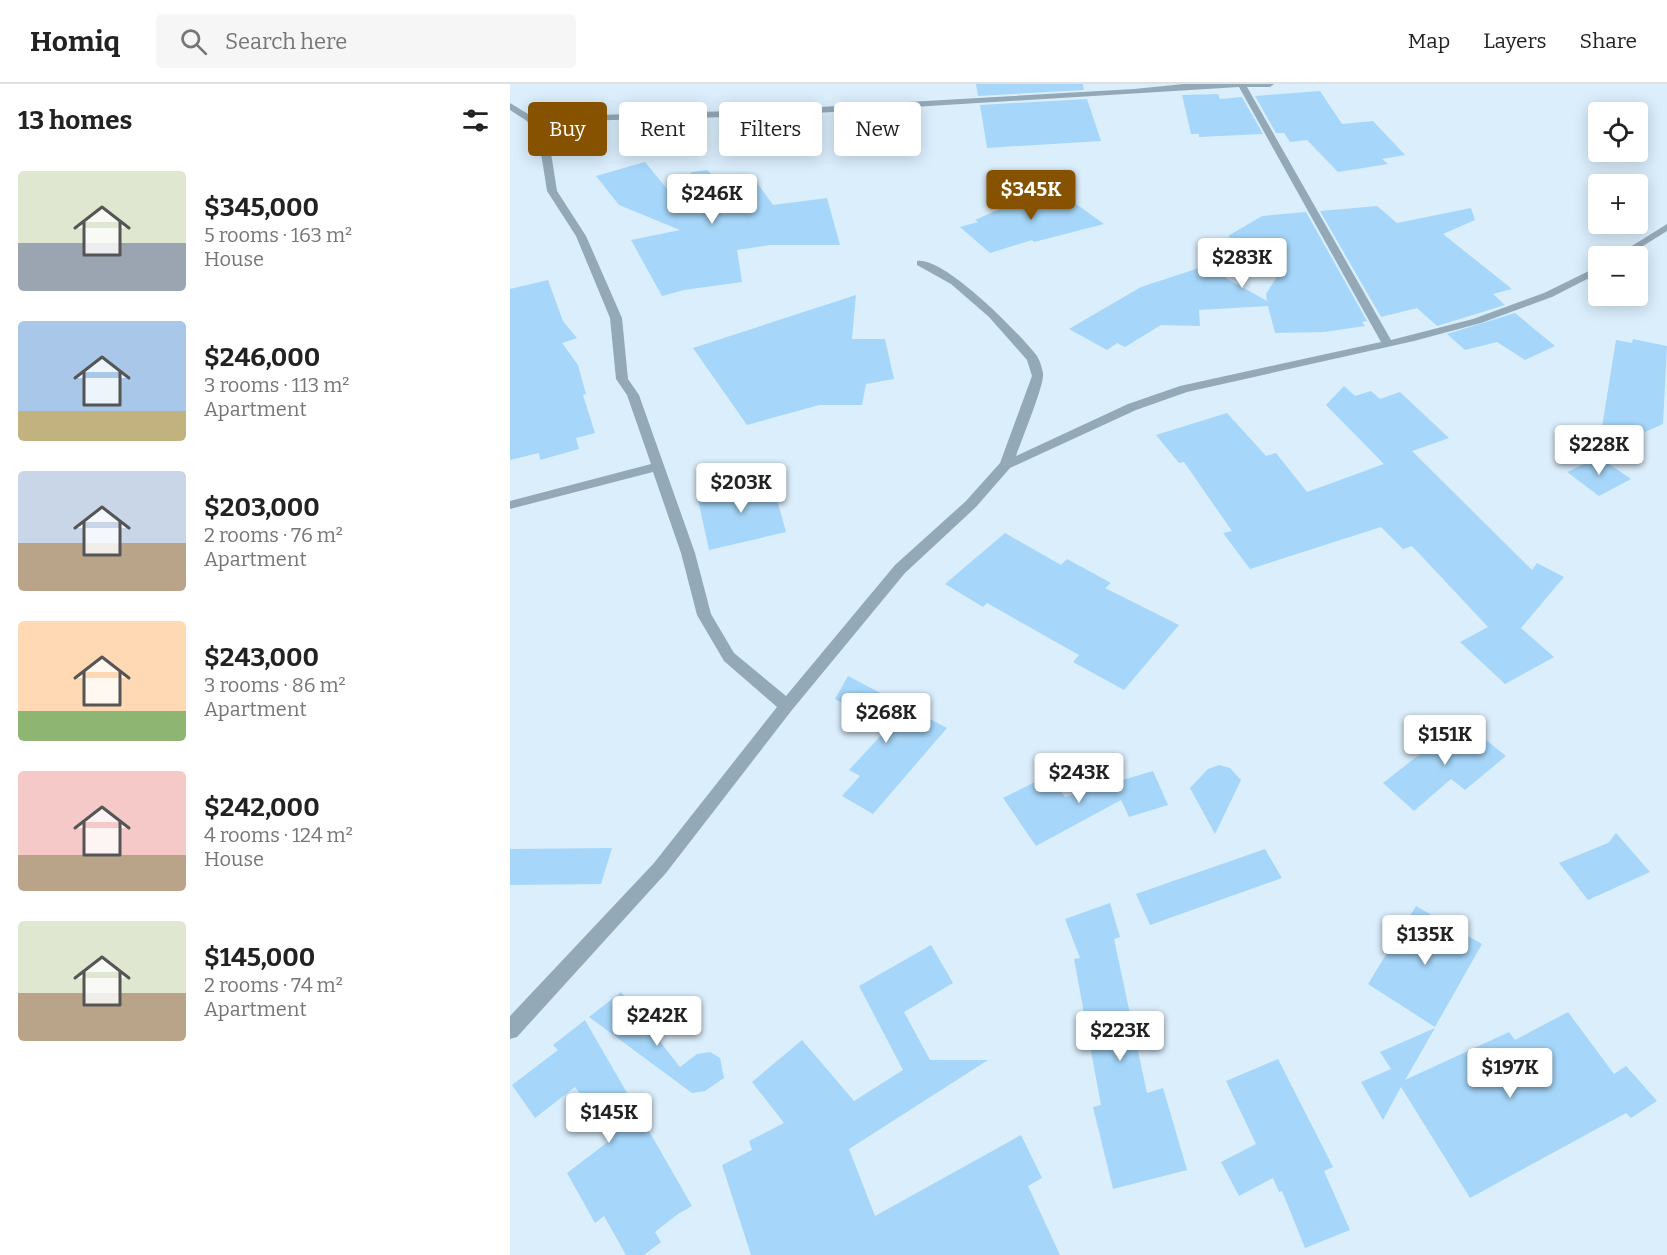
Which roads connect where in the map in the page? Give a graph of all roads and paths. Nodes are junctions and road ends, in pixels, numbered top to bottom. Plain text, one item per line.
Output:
1 (1270, 84) edge
2 (1242, 85) edge
3 (510, 106) edge
4 (528, 118) edge
5 (607, 118) edge
6 (546, 156) edge
7 (1667, 227) edge
8 (1637, 246) edge
9 (921, 263) dead end
10 (1588, 275) edge
11 (1388, 344) junction
12 (1006, 465) junction
13 (656, 467) junction
14 (510, 505) edge
15 (787, 706) junction
16 (510, 1030) edge

1 - 2 street
2 - 5 street
2 - 11 street
3 - 4 street
6 - 13 street
7 - 8 street
9 - 12 street
10 - 11 street
11 - 12 street
12 - 15 street
13 - 14 street
13 - 15 street
15 - 16 street

